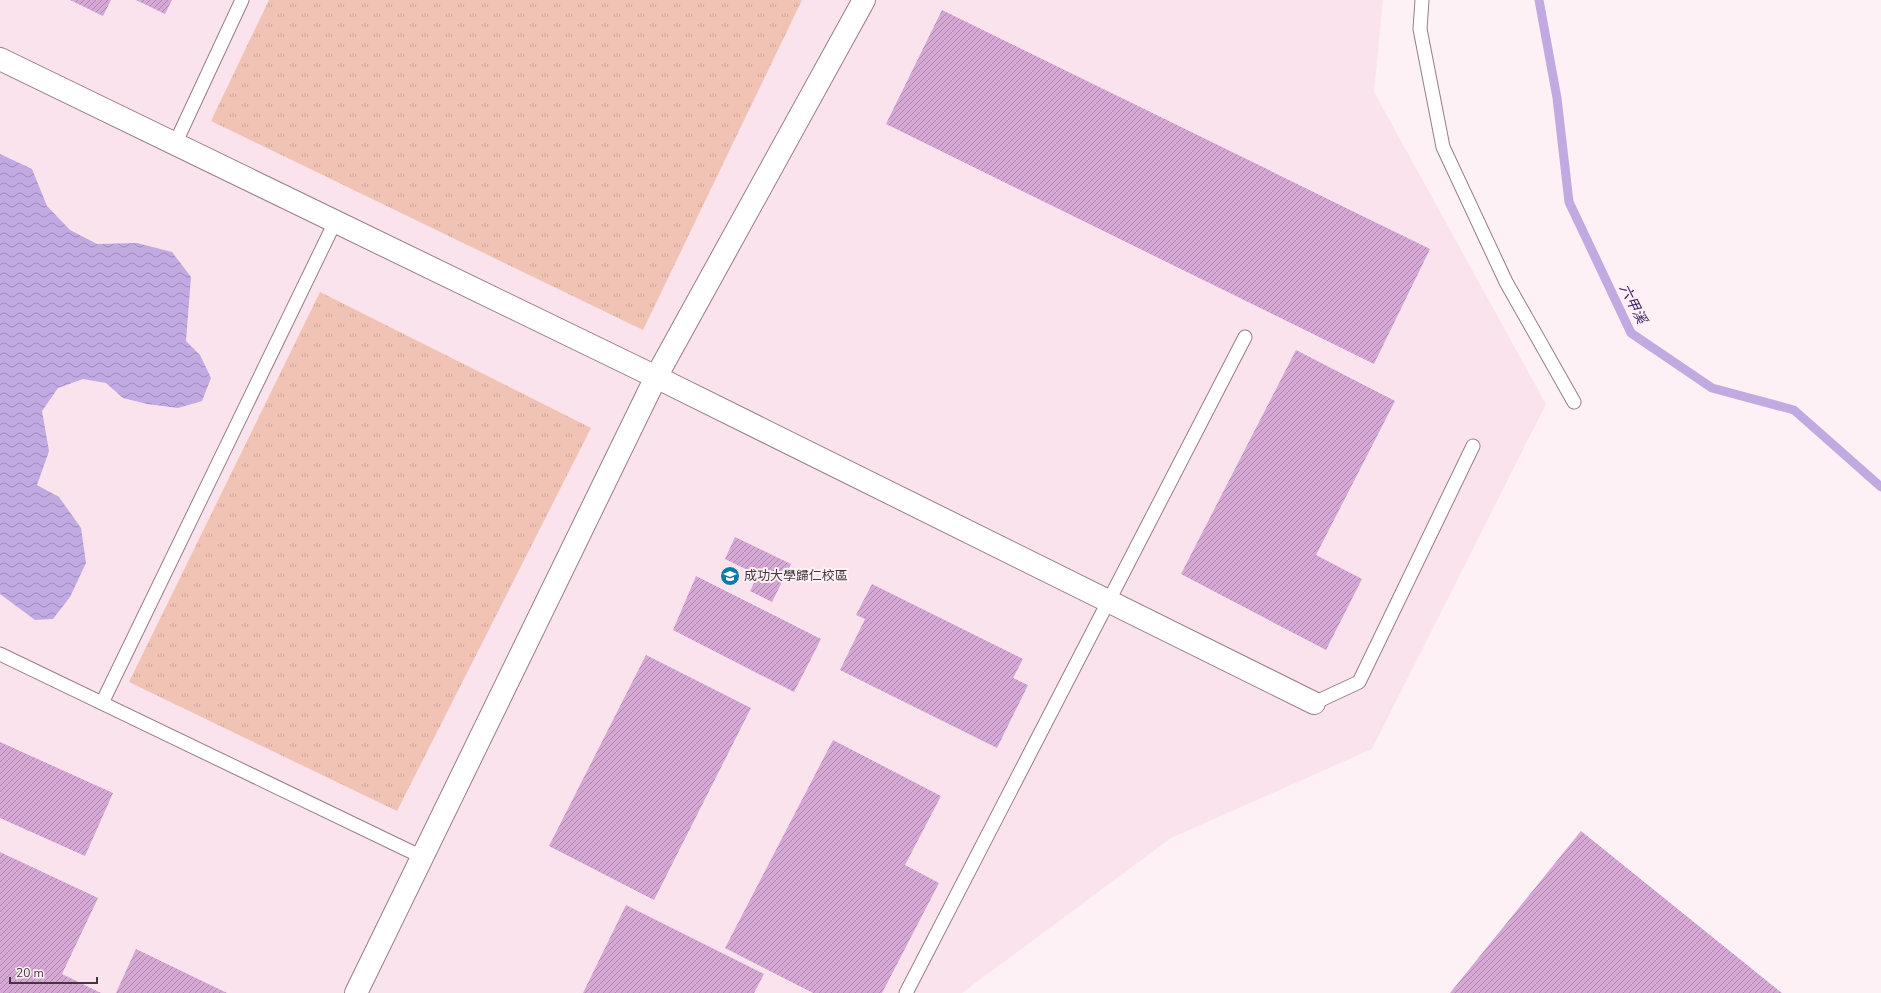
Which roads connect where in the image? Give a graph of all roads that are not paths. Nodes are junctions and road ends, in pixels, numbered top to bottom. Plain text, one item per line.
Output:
1 (242, 0) edge
2 (864, 0) edge
3 (1422, 0) edge
4 (0, 59) edge
5 (174, 144) junction
6 (335, 222) junction
7 (1245, 337) dead end
8 (656, 377) junction
9 (1574, 402) dead end
10 (1473, 446) dead end
11 (1109, 601) junction
12 (0, 654) edge
13 (102, 703) junction
14 (1314, 703) joint
15 (422, 857) junction
16 (356, 993) edge
17 (906, 993) edge

1 - 5 lane
2 - 8 street
3 - 9 lane
4 - 5 street
5 - 6 street
6 - 8 street
6 - 13 lane
7 - 11 lane
8 - 11 street
8 - 15 street
10 - 14 lane
11 - 14 street
11 - 17 lane
12 - 13 lane
13 - 15 lane
15 - 16 street

